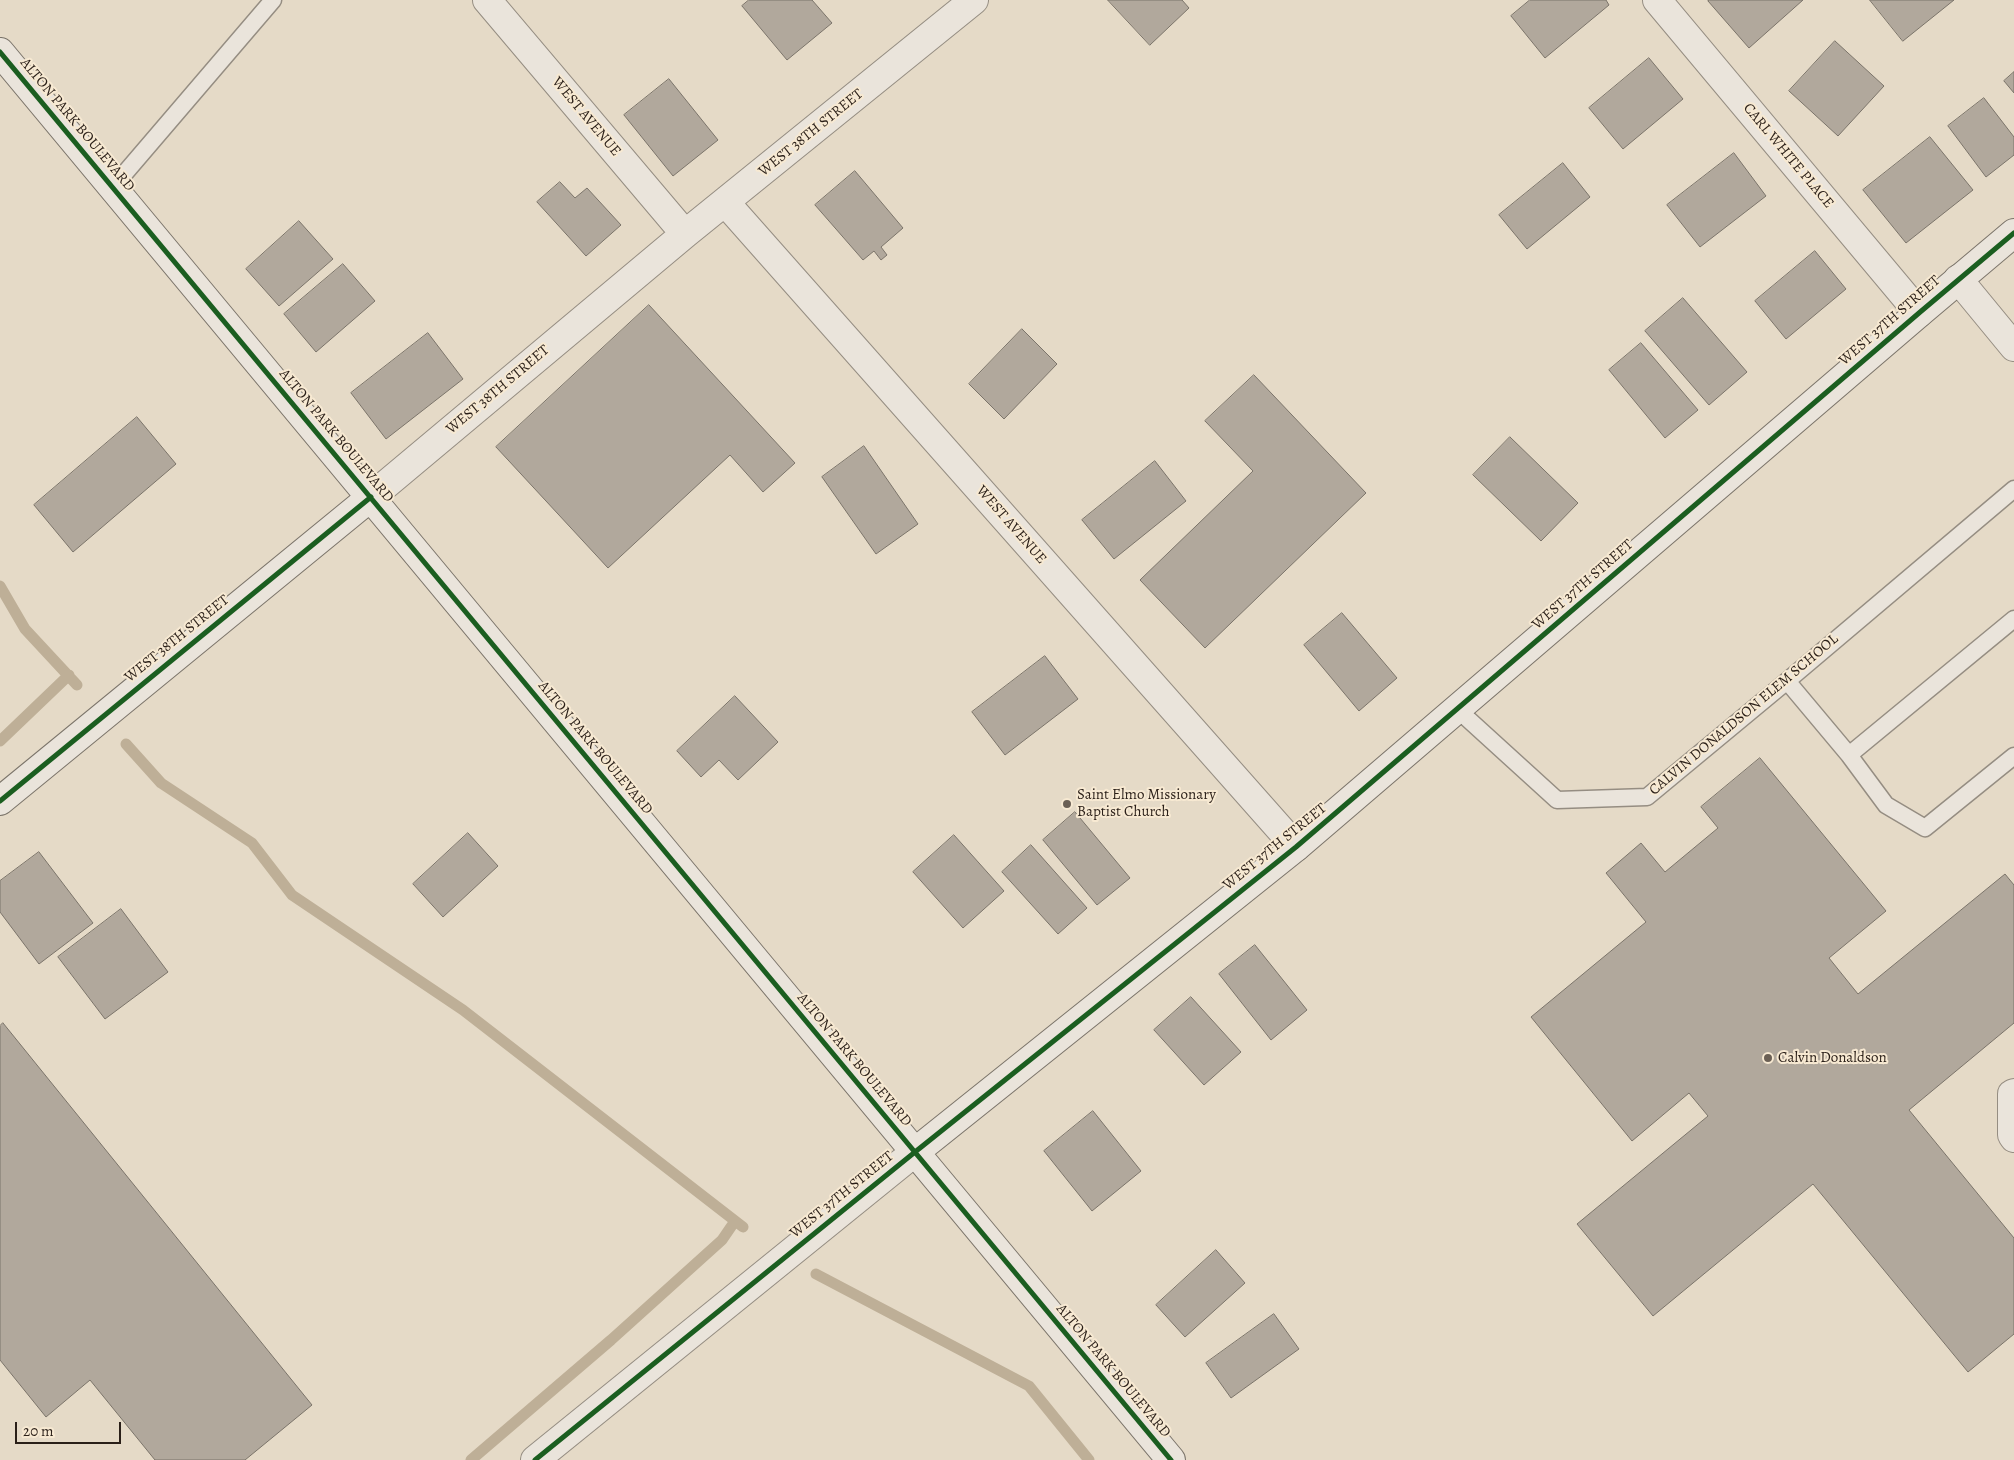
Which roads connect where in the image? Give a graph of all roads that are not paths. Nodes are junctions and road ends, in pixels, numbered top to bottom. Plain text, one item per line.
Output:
1 (273, 0) edge
2 (487, 0) edge
3 (974, 0) edge
4 (1657, 0) edge
5 (0, 52) edge
6 (113, 188) junction
7 (725, 202) junction
8 (2014, 233) edge
9 (685, 234) junction
10 (1958, 279) junction
11 (1919, 313) junction
12 (2014, 347) edge
13 (2014, 489) edge
14 (371, 497) junction
15 (2014, 619) edge
16 (1787, 681) junction
17 (1457, 709) junction
18 (1849, 755) junction
19 (2014, 756) edge
20 (0, 801) edge
21 (1296, 847) junction
22 (2014, 1093) edge
23 (2014, 1138) edge
24 (914, 1152) junction
25 (535, 1460) edge
26 (1171, 1460) edge

1 - 6 lane
2 - 9 street, WEST AVENUE
3 - 7 street, WEST 38TH STREET
4 - 11 street, CARL WHITE PLACE
5 - 6 street, ALTON PARK BOULEVARD
6 - 14 street, ALTON PARK BOULEVARD
7 - 9 street, WEST 38TH STREET
7 - 21 street, WEST AVENUE
8 - 10 street, WEST 37TH STREET
9 - 14 street, WEST 38TH STREET
10 - 11 street, WEST 37TH STREET
10 - 12 street
11 - 17 street, WEST 37TH STREET
13 - 16 lane, CALVIN DONALDSON ELEM SCHOOL
14 - 20 street, WEST 38TH STREET
14 - 24 street, ALTON PARK BOULEVARD
15 - 18 lane
16 - 17 lane, CALVIN DONALDSON ELEM SCHOOL
16 - 18 lane
17 - 21 street, WEST 37TH STREET
18 - 19 lane
21 - 24 street, WEST 37TH STREET
22 - 23 street
24 - 25 street, WEST 37TH STREET
24 - 26 street, ALTON PARK BOULEVARD

